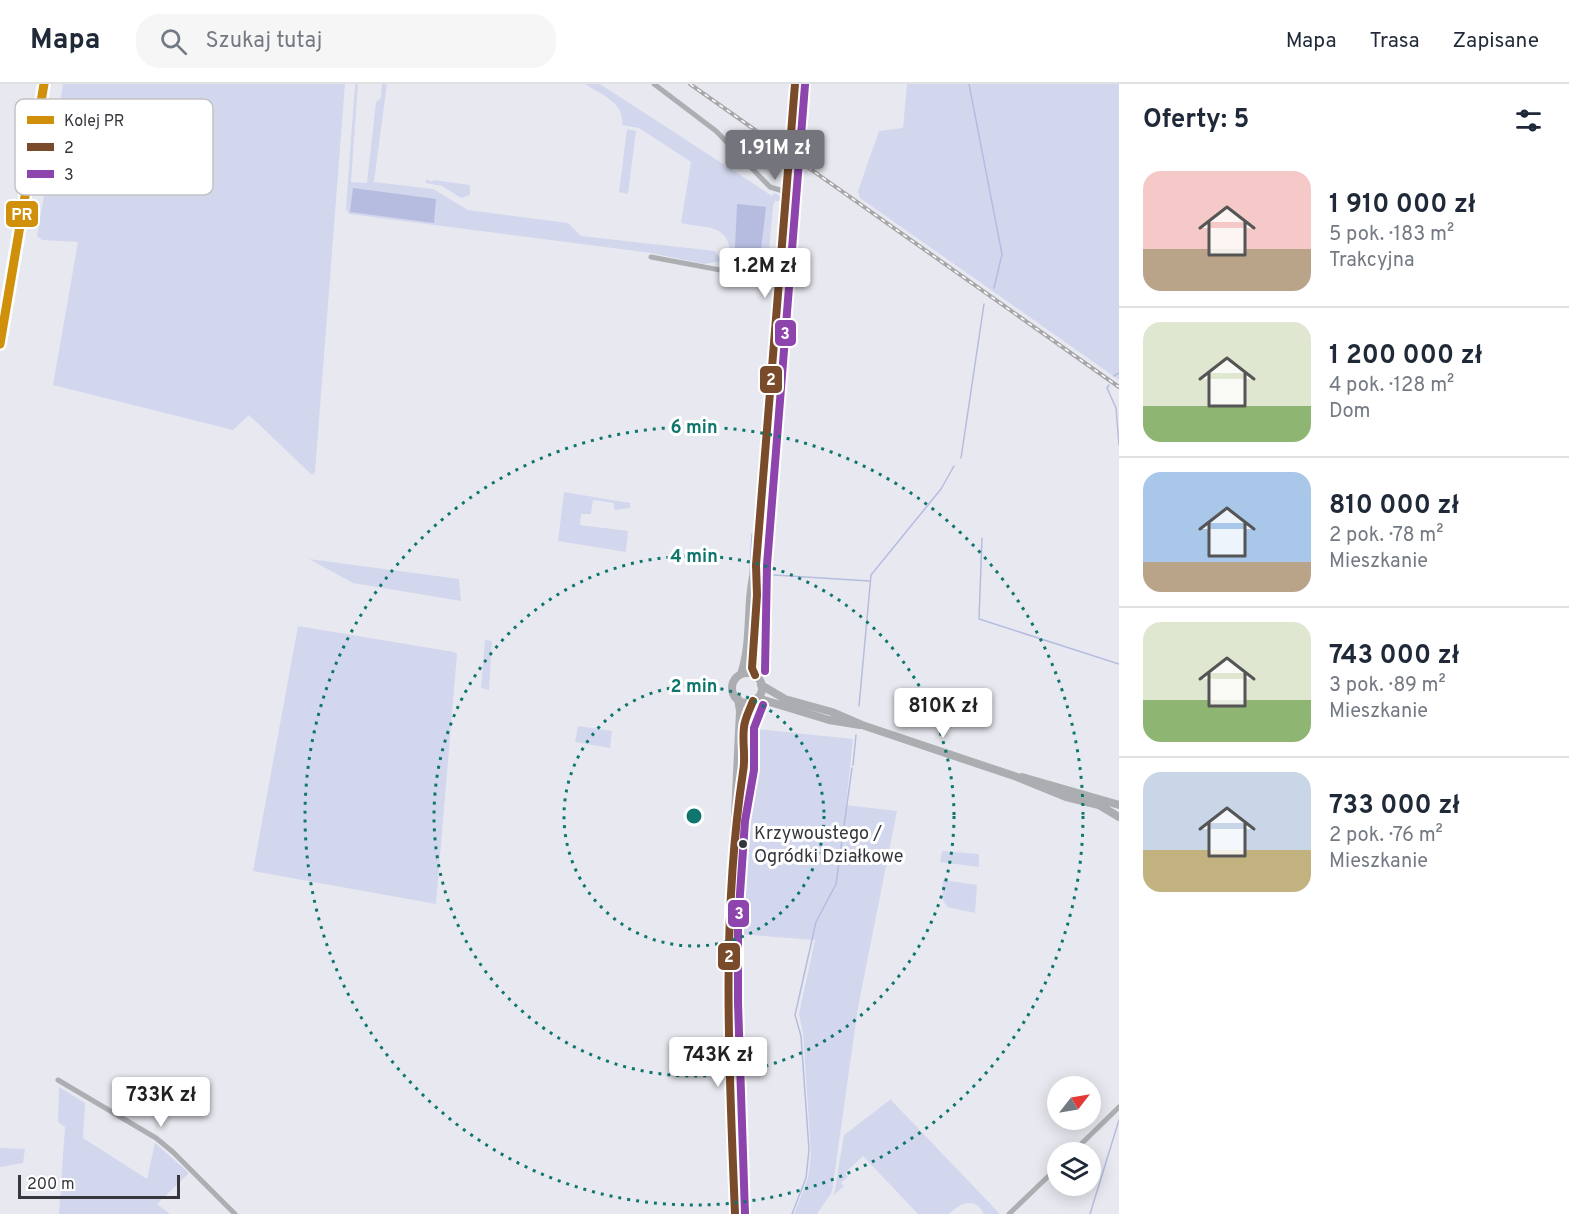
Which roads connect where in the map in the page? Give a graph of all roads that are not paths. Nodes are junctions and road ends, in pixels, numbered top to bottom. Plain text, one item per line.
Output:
1 (654, 84) edge
2 (795, 84) edge
3 (786, 192) junction
4 (651, 257) dead end
5 (779, 281) junction
6 (756, 565) junction
7 (741, 674) junction
8 (755, 675) junction
9 (761, 685) junction
10 (738, 699) junction
11 (755, 699) junction
12 (862, 725) junction
13 (1017, 777) junction
14 (1119, 805) edge
15 (1119, 817) edge
16 (735, 820) junction
17 (58, 1080) dead end
18 (1119, 1107) edge
19 (1083, 1142) edge
20 (1047, 1178) edge
21 (235, 1214) edge
22 (735, 1214) edge
23 (1009, 1214) edge

1 - 3 street
2 - 3 main road
3 - 5 main road
4 - 5 street
5 - 6 main road
6 - 7 main road
6 - 8 main road
7 - 8 main road
7 - 10 main road
8 - 9 main road
9 - 11 main road
9 - 12 main road
10 - 11 main road
10 - 16 main road
11 - 12 main road
11 - 16 main road
12 - 13 main road
13 - 14 main road
13 - 15 main road
16 - 22 main road
17 - 21 street
18 - 19 street
20 - 23 street

